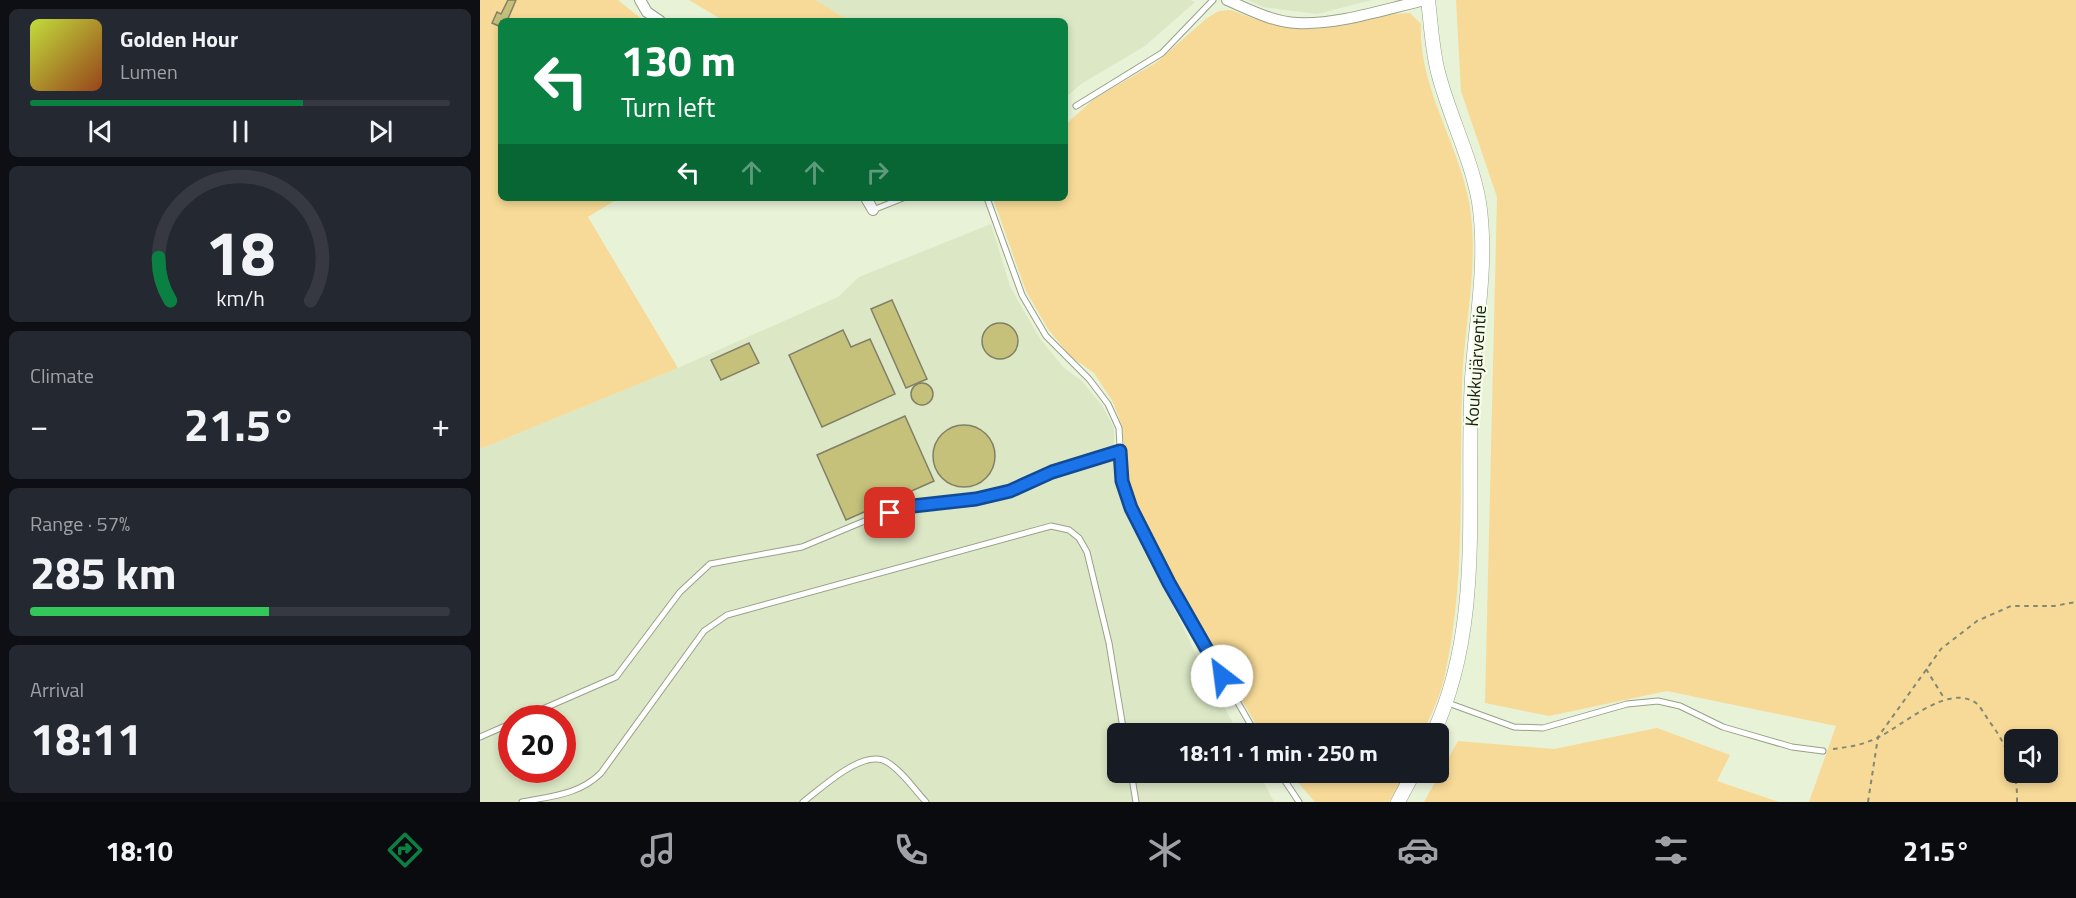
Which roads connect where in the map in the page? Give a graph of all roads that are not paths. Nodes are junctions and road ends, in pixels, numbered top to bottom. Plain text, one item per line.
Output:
1 (640, 0) edge
2 (1213, 0) edge
3 (1227, 0) edge
4 (1426, 0) edge
5 (656, 18) edge
6 (1076, 106) dead end
7 (868, 201) edge
8 (896, 201) edge
9 (988, 201) edge
10 (873, 210) joint
11 (1120, 451) junction
12 (1448, 703) junction
13 (552, 705) edge
14 (1122, 723) edge
15 (1250, 723) edge
16 (1438, 723) edge
17 (498, 729) edge
18 (480, 737) edge
19 (1823, 751) road end
20 (1133, 783) edge
21 (1286, 783) edge
22 (1408, 783) edge
23 (522, 802) edge
24 (803, 802) edge
25 (926, 802) edge
26 (1136, 802) edge
27 (1299, 802) edge
28 (1398, 802) edge

1 - 5 street
2 - 6 lane
3 - 4 street
4 - 12 street, Koukkujärventie
7 - 10 street
8 - 10 lane
9 - 11 lane
11 - 13 lane
11 - 15 lane
12 - 16 street, Koukkujärventie
12 - 19 lane
14 - 23 lane
17 - 18 lane
20 - 26 lane
21 - 27 lane
22 - 28 street
24 - 25 lane

